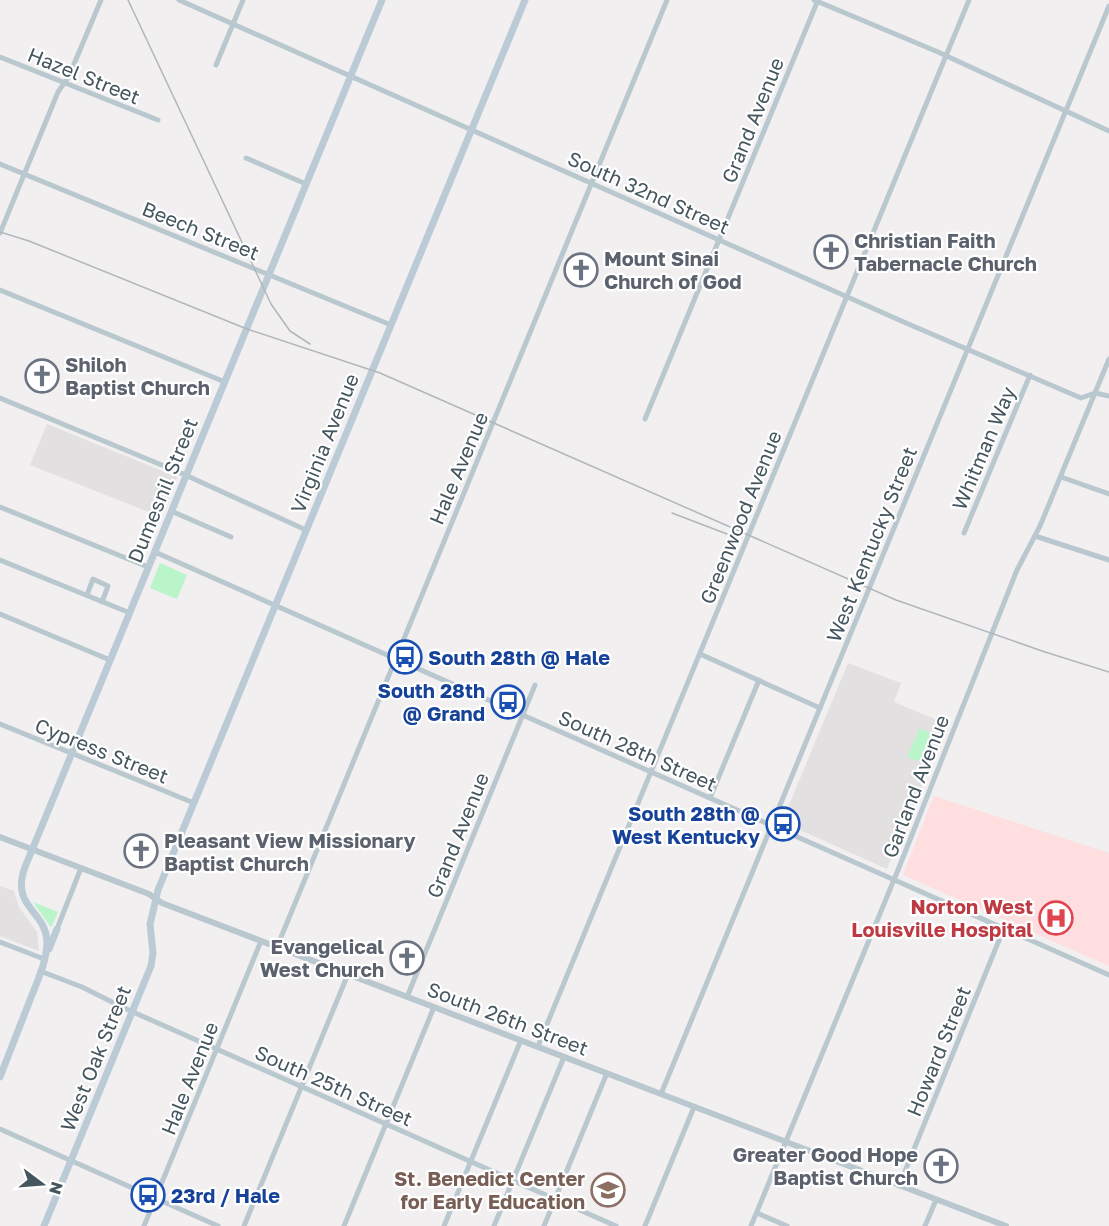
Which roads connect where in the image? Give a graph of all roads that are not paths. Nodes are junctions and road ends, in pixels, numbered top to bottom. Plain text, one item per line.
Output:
1 (101, 0) edge
2 (179, 0) edge
3 (243, 0) edge
4 (382, 0) edge
5 (525, 0) edge
6 (667, 0) edge
7 (816, 0) edge
8 (969, 0) edge
9 (1109, 6) edge
10 (233, 24) junction
11 (946, 56) junction
12 (0, 57) edge
13 (216, 65) dead end
14 (351, 76) junction
15 (64, 83) junction
16 (1066, 111) junction
17 (158, 120) dead end
18 (472, 129) junction
19 (1109, 131) edge
20 (246, 158) dead end
21 (0, 164) edge
22 (24, 174) junction
23 (592, 183) junction
24 (306, 184) junction
25 (0, 233) edge
26 (720, 240) junction
27 (269, 274) junction
28 (0, 290) edge
29 (847, 297) junction
30 (391, 325) junction
31 (968, 349) junction
32 (1109, 359) edge
33 (1030, 375) junction
34 (225, 382) junction
35 (1095, 393) junction
36 (1109, 396) edge
37 (0, 398) edge
38 (645, 419) dead end
39 (186, 476) junction
40 (1060, 477) junction
41 (1109, 494) edge
42 (0, 507) edge
43 (171, 511) junction
44 (306, 530) junction
45 (964, 533) dead end
46 (1035, 536) junction
47 (231, 537) dead end
48 (155, 552) junction
49 (0, 560) edge
50 (1109, 560) edge
51 (148, 567) junction
52 (87, 595) junction
53 (102, 602) junction
54 (275, 606) junction
55 (129, 613) junction
56 (0, 614) edge
57 (700, 654) junction
58 (395, 659) junction
59 (110, 660) junction
60 (759, 680) junction
61 (535, 685) dead end
62 (820, 708) junction
63 (523, 715) junction
64 (0, 724) edge
65 (72, 753) junction
66 (651, 772) junction
67 (710, 798) junction
68 (194, 803) junction
69 (771, 825) junction
70 (0, 837) edge
71 (32, 850) junction
72 (81, 868) junction
73 (894, 880) junction
74 (156, 898) junction
75 (1004, 928) junction
76 (57, 929) joint
77 (261, 941) junction
78 (0, 942) edge
79 (277, 947) junction
80 (44, 959) junction
81 (40, 971) junction
82 (348, 974) junction
83 (1109, 975) edge
84 (407, 997) junction
85 (434, 1007) junction
86 (132, 1012) junction
87 (521, 1040) junction
88 (538, 1046) junction
89 (217, 1049) junction
90 (564, 1057) junction
91 (607, 1073) junction
92 (0, 1077) edge
93 (301, 1087) junction
94 (661, 1094) junction
95 (694, 1107) junction
96 (386, 1124) junction
97 (0, 1130) edge
98 (786, 1142) junction
99 (71, 1161) junction
100 (471, 1162) junction
101 (513, 1180) junction
102 (899, 1186) junction
103 (155, 1198) junction
104 (555, 1199) junction
105 (936, 1200) junction
106 (757, 1213) junction
107 (44, 1226) edge
108 (144, 1226) edge
109 (218, 1226) edge
110 (244, 1226) edge
111 (344, 1226) edge
112 (444, 1226) edge
113 (494, 1226) edge
114 (544, 1226) edge
115 (616, 1226) edge
116 (645, 1226) edge
117 (751, 1226) edge
118 (787, 1226) edge
119 (925, 1226) edge
120 (1006, 1226) edge

1 - 15 street
2 - 10 street, South 32nd Street
3 - 10 street
4 - 14 main road, Dumesnil Street
5 - 18 main road, Virginia Avenue
6 - 23 street, Hale Avenue
7 - 11 street
7 - 26 street, Grand Avenue
8 - 11 street, Greenwood Avenue
9 - 16 street, West Kentucky Street
10 - 13 street
10 - 14 street, South 32nd Street
11 - 16 street
11 - 29 street, Greenwood Avenue
12 - 15 street, Hazel Street
14 - 18 street, South 32nd Street
14 - 24 main road, Dumesnil Street
15 - 17 street, Hazel Street
15 - 22 street
16 - 19 street
16 - 31 street, West Kentucky Street
18 - 23 street, South 32nd Street
18 - 30 main road, Virginia Avenue
20 - 24 street
21 - 22 street, Beech Street
22 - 25 street
22 - 27 street, Beech Street
23 - 26 street, South 32nd Street
23 - 58 street, Hale Avenue
24 - 27 main road, Dumesnil Street
26 - 29 street, South 32nd Street
26 - 38 street, Grand Avenue
27 - 30 street, Beech Street
27 - 34 main road, Dumesnil Street
28 - 34 street
29 - 31 street, South 32nd Street
29 - 57 street, Greenwood Avenue
30 - 44 main road, Virginia Avenue
31 - 33 street, South 32nd Street
31 - 62 street, West Kentucky Street
32 - 35 street, Garland Avenue
33 - 35 street, South 32nd Street
33 - 45 street, Whitman Way
34 - 39 main road, Dumesnil Street
35 - 36 street, South 32nd Street
35 - 40 street, Garland Avenue
37 - 39 street
39 - 43 main road, Dumesnil Street
39 - 44 street
40 - 41 street
40 - 46 street, Garland Avenue
42 - 51 street
43 - 47 street
43 - 48 main road, Dumesnil Street
44 - 54 main road, Virginia Avenue
46 - 50 street
46 - 73 street, Garland Avenue
48 - 51 main road, Dumesnil Street
48 - 54 street, South 28th Street
49 - 52 street
51 - 55 main road, Dumesnil Street
52 - 53 street
52 - 53 street
53 - 55 street
54 - 58 street, South 28th Street
54 - 68 main road, Virginia Avenue
55 - 59 main road, Dumesnil Street
56 - 59 street
57 - 60 street
57 - 66 street, Greenwood Avenue
58 - 63 street, South 28th Street
58 - 79 street, Hale Avenue
59 - 65 main road, Dumesnil Street
60 - 62 street
60 - 67 street
61 - 63 street, Grand Avenue
62 - 69 street, West Kentucky Street
63 - 66 street, South 28th Street
63 - 84 street, Grand Avenue
64 - 65 street, Cypress Street
65 - 68 street, Cypress Street
65 - 71 main road, Dumesnil Street
66 - 67 street, South 28th Street
66 - 88 street, Greenwood Avenue
67 - 69 street, South 28th Street
68 - 74 main road, Virginia Avenue
69 - 73 street, South 28th Street
69 - 94 street, West Kentucky Street
70 - 71 street, South 26th Street
71 - 72 street, South 26th Street
71 - 80 main road, Dumesnil Street
72 - 74 street, South 26th Street
72 - 76 street, Dumesnil Street
73 - 75 street, South 28th Street
73 - 98 street, Garland Avenue
74 - 77 street, South 26th Street
74 - 86 main road, West Oak Street
75 - 83 street, South 28th Street
75 - 102 street, Howard Street
76 - 80 main road, Dumesnil Street
77 - 79 street, South 26th Street
77 - 89 street, Hale Avenue
78 - 80 street
79 - 82 street, South 26th Street
80 - 81 main road, Dumesnil Street
81 - 86 street, South 25th Street
81 - 92 main road, Dumesnil Street
82 - 84 street, South 26th Street
82 - 93 street
84 - 85 street, South 26th Street
85 - 87 street, South 26th Street
85 - 96 street
86 - 89 street, South 25th Street
86 - 99 main road, West Oak Street
87 - 88 street, South 26th Street
87 - 100 street
88 - 90 street, South 26th Street
89 - 93 street, South 25th Street
89 - 103 street, Hale Avenue
90 - 91 street, South 26th Street
90 - 101 street
91 - 94 street, South 26th Street
91 - 104 street
93 - 96 street, South 25th Street
93 - 110 street
94 - 95 street, South 26th Street
95 - 98 street, South 26th Street
95 - 116 street
96 - 100 street, South 25th Street
96 - 111 street
97 - 99 street
98 - 102 street, South 26th Street
98 - 106 street, Garland Avenue
99 - 103 street
99 - 107 main road, West Oak Street
100 - 101 street, South 25th Street
100 - 112 street
101 - 104 street, South 25th Street
101 - 113 street
102 - 105 street, South 26th Street
103 - 108 street, Hale Avenue
103 - 109 street
104 - 114 street
104 - 115 street, South 25th Street
105 - 119 street
105 - 120 street, South 26th Street
106 - 117 street, Garland Avenue
106 - 118 street

